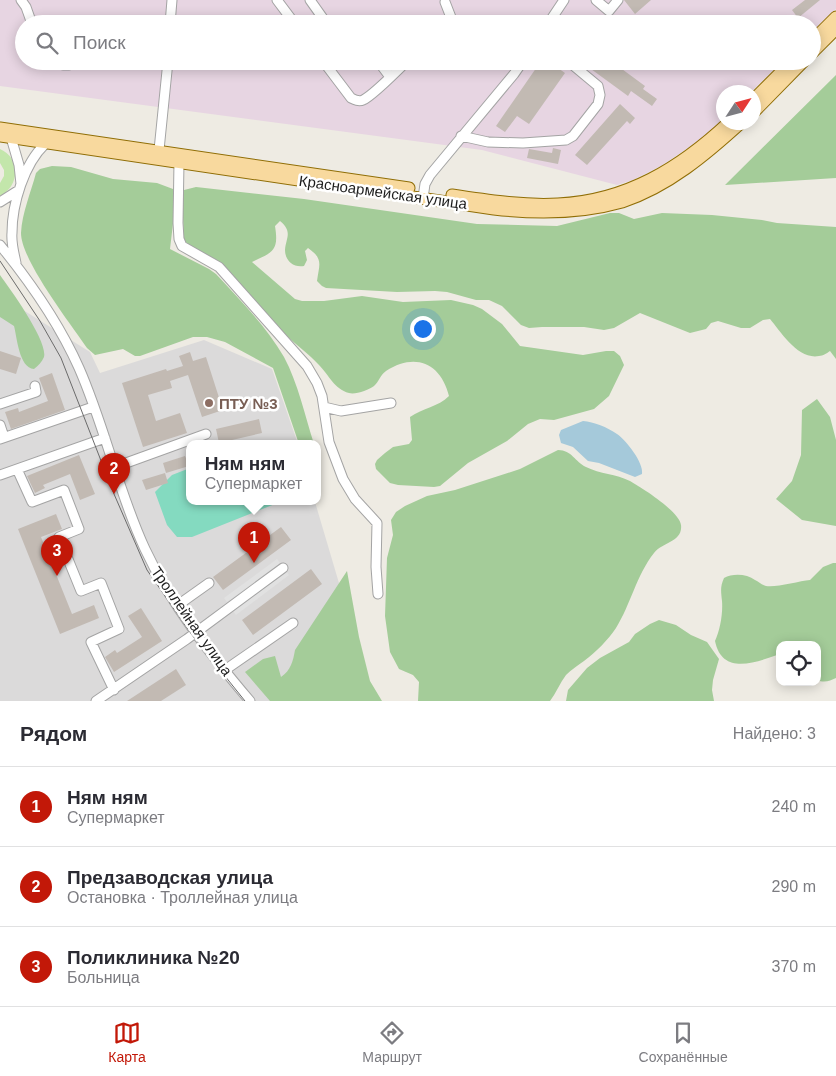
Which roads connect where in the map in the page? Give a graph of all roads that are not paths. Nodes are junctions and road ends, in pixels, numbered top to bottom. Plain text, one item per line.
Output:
1 (21, 0) edge
2 (172, 0) edge
3 (278, 0) edge
4 (310, 0) edge
5 (596, 0) edge
6 (618, 0) edge
7 (445, 2) dead end
8 (561, 2) edge
9 (29, 15) edge
10 (169, 15) edge
11 (289, 15) edge
12 (321, 15) edge
13 (450, 15) edge
14 (553, 15) edge
15 (836, 17) edge
16 (836, 29) edge
17 (821, 32) edge
18 (821, 44) edge
19 (167, 70) edge
20 (330, 70) edge
21 (385, 70) edge
22 (397, 70) edge
23 (517, 70) edge
24 (579, 70) edge
25 (783, 70) edge
26 (795, 70) edge
27 (390, 77) junction
28 (761, 92) edge
29 (761, 105) edge
30 (720, 130) edge
31 (733, 130) edge
32 (5, 133) edge
33 (462, 136) junction
34 (45, 144) junction
35 (161, 154) junction
36 (179, 162) junction
37 (20, 187) junction
38 (423, 194) junction
39 (0, 202) edge
40 (0, 245) edge
41 (17, 266) junction
42 (35, 386) dead end
43 (391, 403) dead end
44 (0, 404) edge
45 (93, 407) junction
46 (324, 408) junction
47 (0, 425) edge
48 (206, 434) dead end
49 (2, 438) edge
50 (104, 438) junction
51 (189, 440) edge
52 (186, 441) edge
53 (115, 467) junction
54 (17, 469) junction
55 (0, 475) edge
56 (283, 568) dead end
57 (209, 583) dead end
58 (378, 594) dead end
59 (178, 606) junction
60 (294, 623) dead end
61 (196, 632) junction
62 (225, 670) junction
63 (114, 690) junction
64 (96, 701) edge
65 (250, 701) edge

1 - 9 street
2 - 10 street
3 - 11 street
4 - 12 street
5 - 6 street
7 - 13 street
8 - 14 street
15 - 17 main road
16 - 18 main road
19 - 35 street
20 - 27 street
21 - 27 street
22 - 27 street
23 - 33 street
24 - 33 street
25 - 28 main road
26 - 29 main road
30 - 38 main road, Красноармейская улица
31 - 38 main road, Красноармейская улица
32 - 34 main road, Красноармейская улица
32 - 35 main road, Красноармейская улица
32 - 37 street
33 - 38 street
34 - 35 main road, Красноармейская улица
34 - 37 street
35 - 36 main road, Красноармейская улица
35 - 38 main road, Красноармейская улица
36 - 38 main road, Красноармейская улица
36 - 46 street
37 - 39 street
37 - 41 street
40 - 41 street, Троллейная улица
41 - 45 street, Троллейная улица
42 - 44 street
43 - 46 street
45 - 49 street
45 - 50 street, Троллейная улица
46 - 58 street
47 - 49 street
48 - 51 street
50 - 53 street, Троллейная улица
50 - 54 street
52 - 53 street
53 - 59 street, Троллейная улица
54 - 55 street
54 - 63 street
56 - 61 street
57 - 59 street
59 - 61 street, Троллейная улица
60 - 62 street
61 - 62 street, Троллейная улица
61 - 63 street
62 - 65 street, Троллейная улица
63 - 64 street

